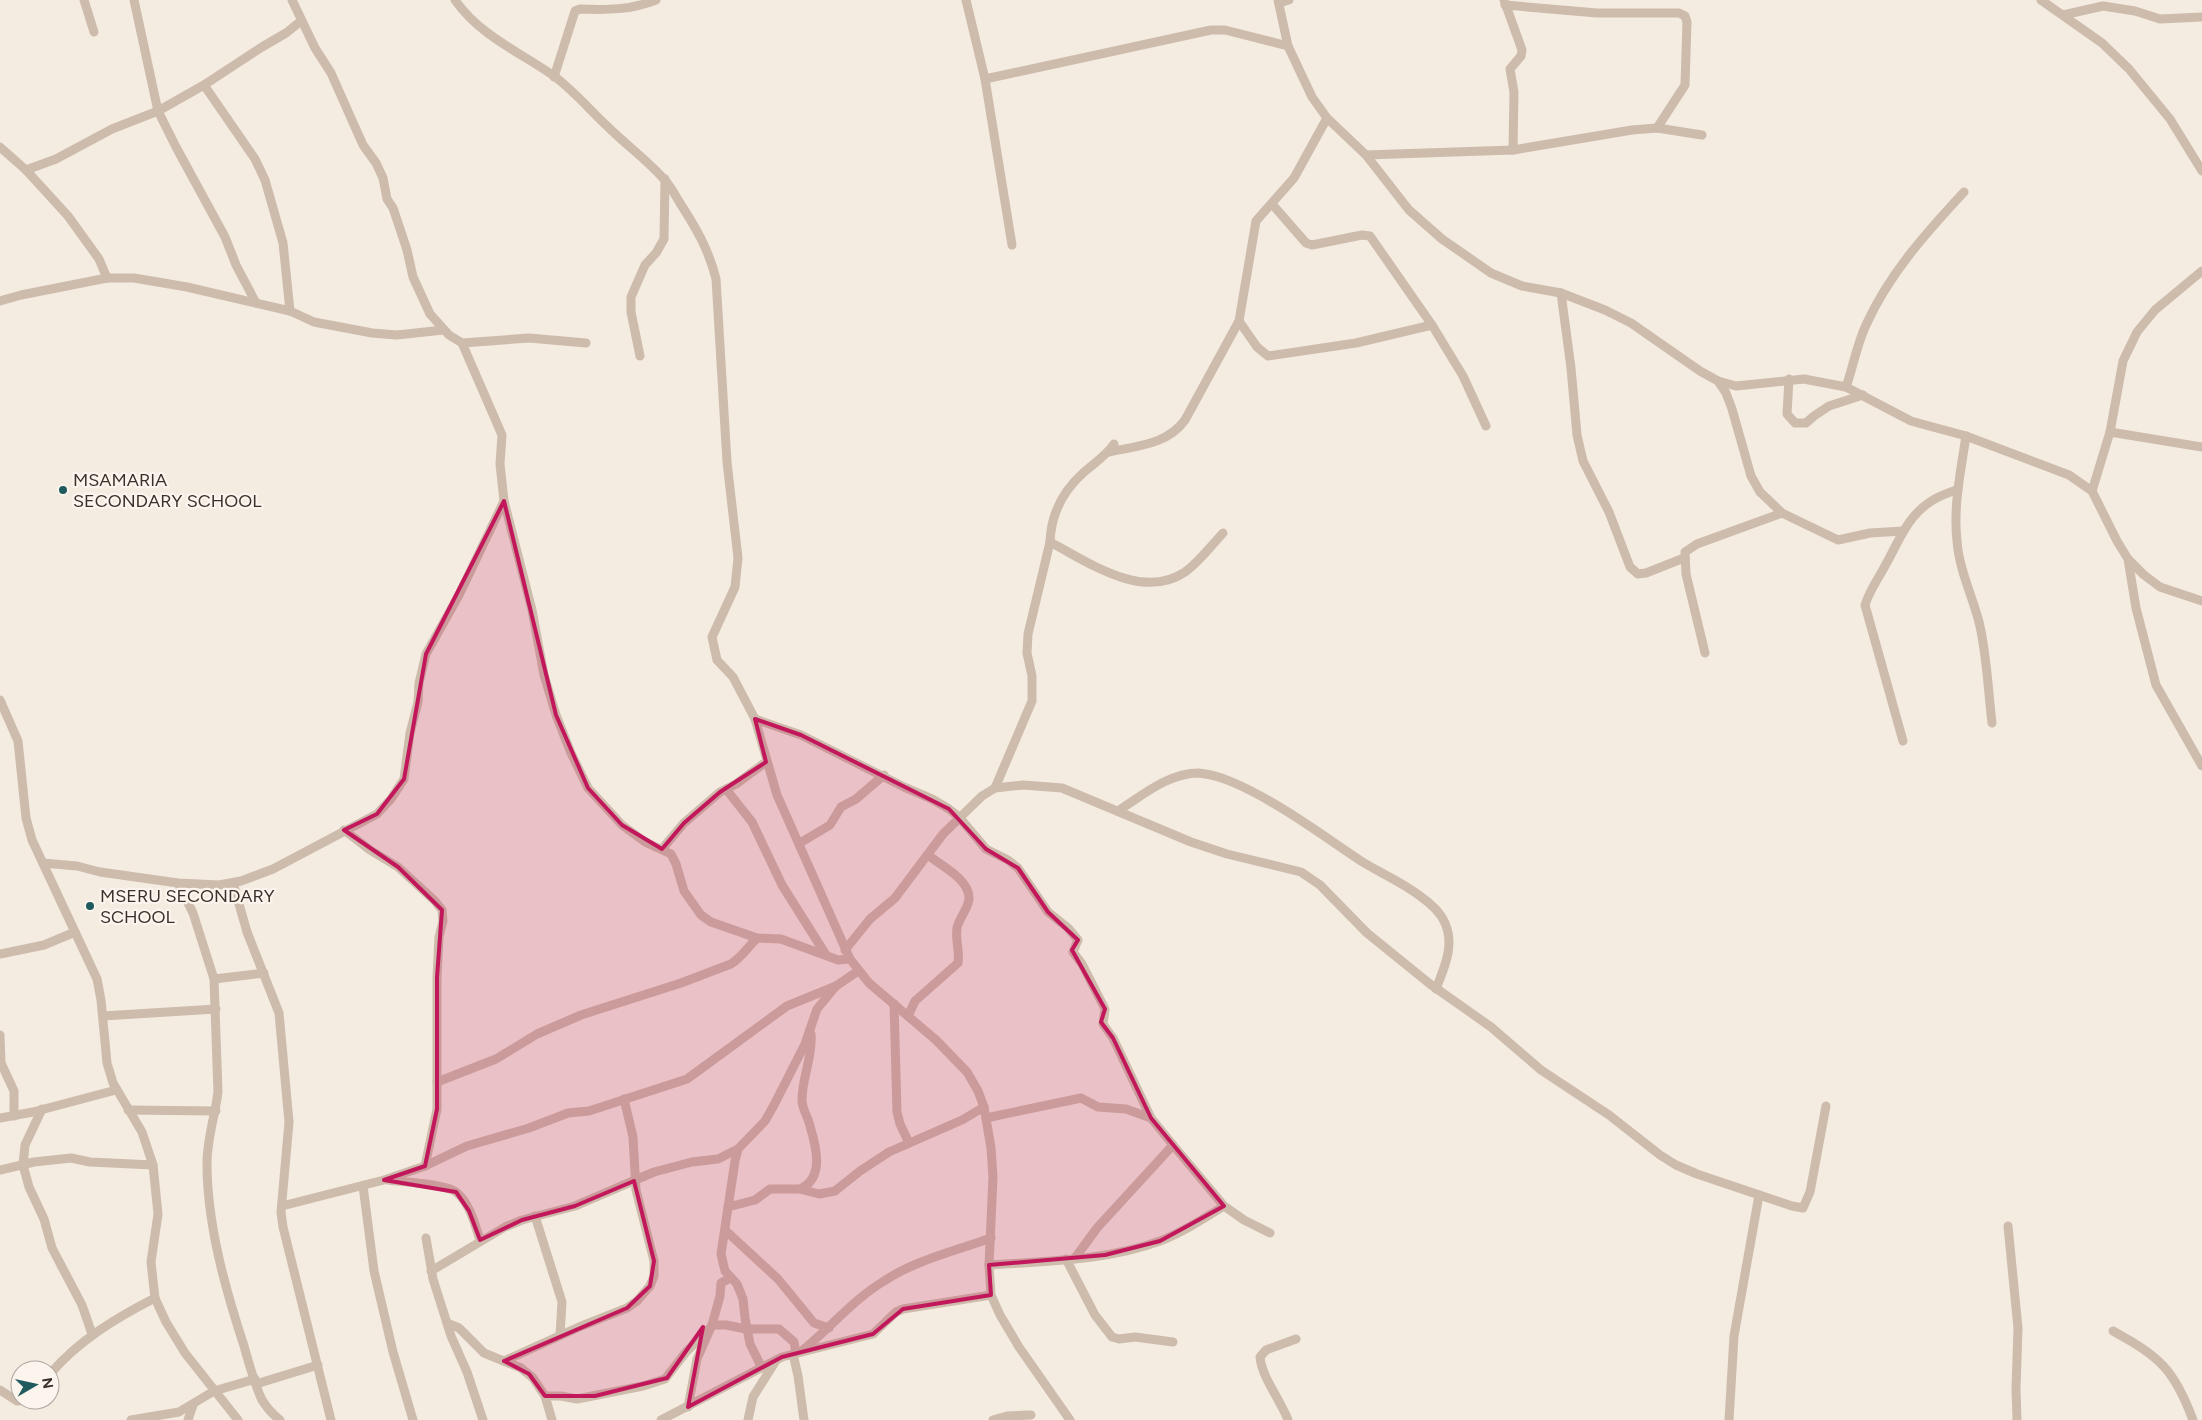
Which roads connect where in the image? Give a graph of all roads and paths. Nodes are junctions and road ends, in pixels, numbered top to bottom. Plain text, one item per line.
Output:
1 (84, 0) edge
2 (134, 0) edge
3 (292, 0) edge
4 (455, 0) edge
5 (656, 0) edge
6 (966, 0) edge
7 (1289, 0) edge
8 (2041, 0) edge
9 (1278, 1) edge
10 (1505, 2) edge
11 (2063, 14) junction
12 (2202, 17) edge
13 (301, 21) junction
14 (94, 32) dead end
15 (1288, 46) junction
16 (554, 76) junction
17 (985, 79) junction
18 (204, 85) junction
19 (158, 111) junction
20 (1327, 118) junction
21 (1657, 128) junction
22 (1702, 135) dead end
23 (0, 147) edge
24 (1513, 150) junction
25 (1366, 155) junction
26 (26, 170) junction
27 (2202, 172) edge
28 (665, 179) junction
29 (1964, 192) dead end
30 (1272, 204) junction
31 (1012, 245) dead end
32 (2202, 271) edge
33 (107, 278) junction
34 (1561, 293) junction
35 (0, 301) edge
36 (256, 303) junction
37 (290, 311) junction
38 (1239, 321) junction
39 (1432, 325) junction
40 (443, 330) junction
41 (462, 343) junction
42 (586, 343) dead end
43 (640, 356) dead end
44 (1789, 379) junction
45 (1718, 381) junction
46 (1846, 387) junction
47 (1863, 395) junction
48 (1486, 426) dead end
49 (2110, 432) junction
50 (1966, 436) junction
51 (1114, 444) dead end
52 (2202, 447) edge
53 (1109, 452) junction
54 (1958, 489) junction
55 (2092, 491) junction
56 (504, 501) junction
57 (1782, 514) junction
58 (1903, 531) junction
59 (1223, 534) dead end
60 (1050, 542) junction
61 (1684, 558) junction
62 (2128, 558) junction
63 (2202, 602) edge
64 (1705, 652) dead end
65 (0, 700) edge
66 (755, 719) junction
67 (1992, 724) dead end
68 (1904, 741) dead end
69 (766, 762) junction
70 (2202, 766) edge
71 (884, 775) junction
72 (995, 788) junction
73 (726, 789) junction
74 (1118, 811) junction
75 (959, 817) junction
76 (344, 830) junction
77 (800, 844) junction
78 (662, 849) junction
79 (928, 855) junction
80 (44, 863) junction
81 (233, 882) junction
82 (178, 883) junction
83 (75, 932) junction
84 (757, 938) junction
85 (845, 950) junction
86 (0, 954) edge
87 (827, 956) junction
88 (850, 959) junction
89 (858, 971) junction
90 (264, 973) junction
91 (214, 979) junction
92 (836, 986) junction
93 (1436, 989) junction
94 (894, 1004) junction
95 (216, 1009) junction
96 (103, 1016) junction
97 (908, 1016) junction
98 (810, 1029) junction
99 (0, 1035) edge
100 (437, 1082) junction
101 (116, 1090) junction
102 (624, 1099) junction
103 (1826, 1106) dead end
104 (984, 1107) junction
105 (42, 1109) junction
106 (128, 1110) junction
107 (216, 1111) junction
108 (14, 1116) junction
109 (0, 1118) edge
110 (986, 1118) junction
111 (1151, 1118) junction
112 (909, 1143) junction
113 (1173, 1145) junction
114 (738, 1149) junction
115 (23, 1165) junction
116 (153, 1165) junction
117 (425, 1166) junction
118 (0, 1170) edge
119 (384, 1180) junction
120 (635, 1180) junction
121 (364, 1186) junction
122 (800, 1189) junction
123 (1758, 1195) junction
124 (282, 1206) junction
125 (1224, 1206) junction
126 (728, 1207) junction
127 (535, 1216) junction
128 (2008, 1226) dead end
129 (725, 1230) junction
130 (1270, 1233) dead end
131 (426, 1238) dead end
132 (991, 1238) junction
133 (480, 1240) junction
134 (1070, 1258) junction
135 (989, 1265) junction
136 (431, 1271) junction
137 (730, 1278) junction
138 (991, 1295) junction
139 (155, 1298) junction
140 (447, 1323) junction
141 (711, 1326) junction
142 (829, 1328) junction
143 (746, 1329) junction
144 (2114, 1331) dead end
145 (92, 1334) junction
146 (560, 1335) junction
147 (1296, 1339) dead end
148 (1173, 1342) dead end
149 (797, 1353) junction
150 (776, 1360) junction
151 (504, 1361) junction
152 (60, 1362) edge
153 (318, 1365) junction
154 (762, 1368) junction
155 (256, 1381) junction
156 (214, 1391) junction
157 (545, 1396) junction
158 (193, 1405) junction
159 (267, 1407) junction
160 (688, 1407) junction
161 (1032, 1415) dead end
162 (131, 1420) edge
163 (188, 1420) edge
164 (238, 1420) edge
165 (268, 1420) edge
166 (280, 1420) edge
167 (331, 1420) edge
168 (413, 1420) edge
169 (483, 1420) edge
170 (552, 1420) edge
171 (661, 1420) edge
172 (748, 1420) edge
173 (804, 1420) edge
174 (993, 1420) edge
175 (1070, 1420) edge
176 (1288, 1420) edge
177 (1729, 1420) edge
178 (2017, 1420) edge
179 (2193, 1420) edge

1 - 14 street
2 - 19 street
3 - 13 street
4 - 16 street
5 - 16 street
6 - 17 street
7 - 9 street
8 - 11 street
9 - 15 street
10 - 21 street
10 - 24 street
11 - 12 street
11 - 27 street
13 - 18 street
13 - 40 street
15 - 17 street
15 - 20 street
16 - 28 street
17 - 31 street
18 - 19 street
18 - 37 street
19 - 26 street
19 - 36 street
20 - 25 street
20 - 30 street
21 - 22 street
21 - 24 street
23 - 26 street
24 - 25 street
25 - 34 street
26 - 33 street
28 - 43 street
28 - 66 street
29 - 46 street
30 - 38 street
30 - 39 street
32 - 49 street
33 - 35 street
33 - 36 street
34 - 45 street
34 - 61 street
36 - 37 street
37 - 40 street
38 - 39 street
38 - 53 street
39 - 48 street
40 - 41 street
41 - 42 street
41 - 56 street
44 - 45 street
44 - 46 street
44 - 47 street
45 - 57 street
46 - 47 street
47 - 50 street
49 - 52 street
49 - 55 street
50 - 54 street
50 - 55 street
51 - 53 street
53 - 60 street
54 - 58 street
54 - 67 street
55 - 62 street
56 - 76 street
56 - 78 street
57 - 58 street
57 - 61 street
58 - 68 street
59 - 60 street
60 - 72 street
61 - 64 street
62 - 63 street
62 - 70 street
65 - 80 street
66 - 69 street
66 - 71 street
69 - 73 street
69 - 77 street
71 - 75 street
71 - 77 street
72 - 74 street
72 - 75 street
73 - 78 street
73 - 87 street
74 - 93 street
74 - 93 street
75 - 79 street
75 - 111 street
76 - 81 street
76 - 100 street
77 - 85 street
78 - 84 street
79 - 85 street
79 - 97 street
80 - 82 street
80 - 83 street
81 - 82 street
81 - 90 street
82 - 91 street
83 - 86 street
83 - 96 street
84 - 87 street
84 - 100 street
85 - 88 street
87 - 88 street
88 - 89 street
89 - 92 street
89 - 94 street
90 - 91 street
90 - 124 street
91 - 95 street
92 - 98 street
92 - 102 street
93 - 123 street
94 - 97 street
94 - 112 street
95 - 96 street
95 - 107 street
96 - 101 street
97 - 104 street
98 - 114 street
98 - 122 street
99 - 108 street
100 - 117 street
101 - 105 street
101 - 106 street
102 - 117 street
102 - 120 street
103 - 123 street
104 - 110 street
104 - 112 street
105 - 108 street
105 - 115 street
106 - 107 street
106 - 116 street
107 - 155 street
108 - 109 street
110 - 111 street
110 - 132 street
111 - 113 street
112 - 122 street
113 - 125 street
113 - 134 street
114 - 120 street
114 - 126 street
115 - 116 street
115 - 118 street
115 - 145 street
116 - 139 street
117 - 119 street
119 - 121 street
119 - 133 street
120 - 127 street
120 - 146 street
121 - 124 street
121 - 168 street
122 - 126 street
123 - 177 street
124 - 153 street
125 - 130 street
125 - 134 street
126 - 129 street
127 - 133 street
127 - 146 street
128 - 178 street
129 - 137 street
129 - 142 street
131 - 136 street
132 - 135 street
132 - 142 street
133 - 136 street
134 - 135 street
134 - 148 street
135 - 138 street
136 - 140 street
137 - 141 street
137 - 143 street
138 - 149 street
138 - 175 street
139 - 145 street
139 - 156 street
140 - 151 street
140 - 169 street
141 - 143 street
141 - 157 street
141 - 160 street
142 - 149 street
143 - 149 street
143 - 154 street
144 - 179 street
145 - 152 street
146 - 151 street
147 - 176 street
149 - 150 street
149 - 173 street
150 - 154 street
150 - 172 street
151 - 157 street
153 - 155 street
153 - 167 street
154 - 160 street
155 - 156 street
155 - 159 street
156 - 158 street
156 - 164 street
157 - 170 street
158 - 162 street
158 - 163 street
159 - 165 street
159 - 166 street
160 - 171 street
161 - 174 street

